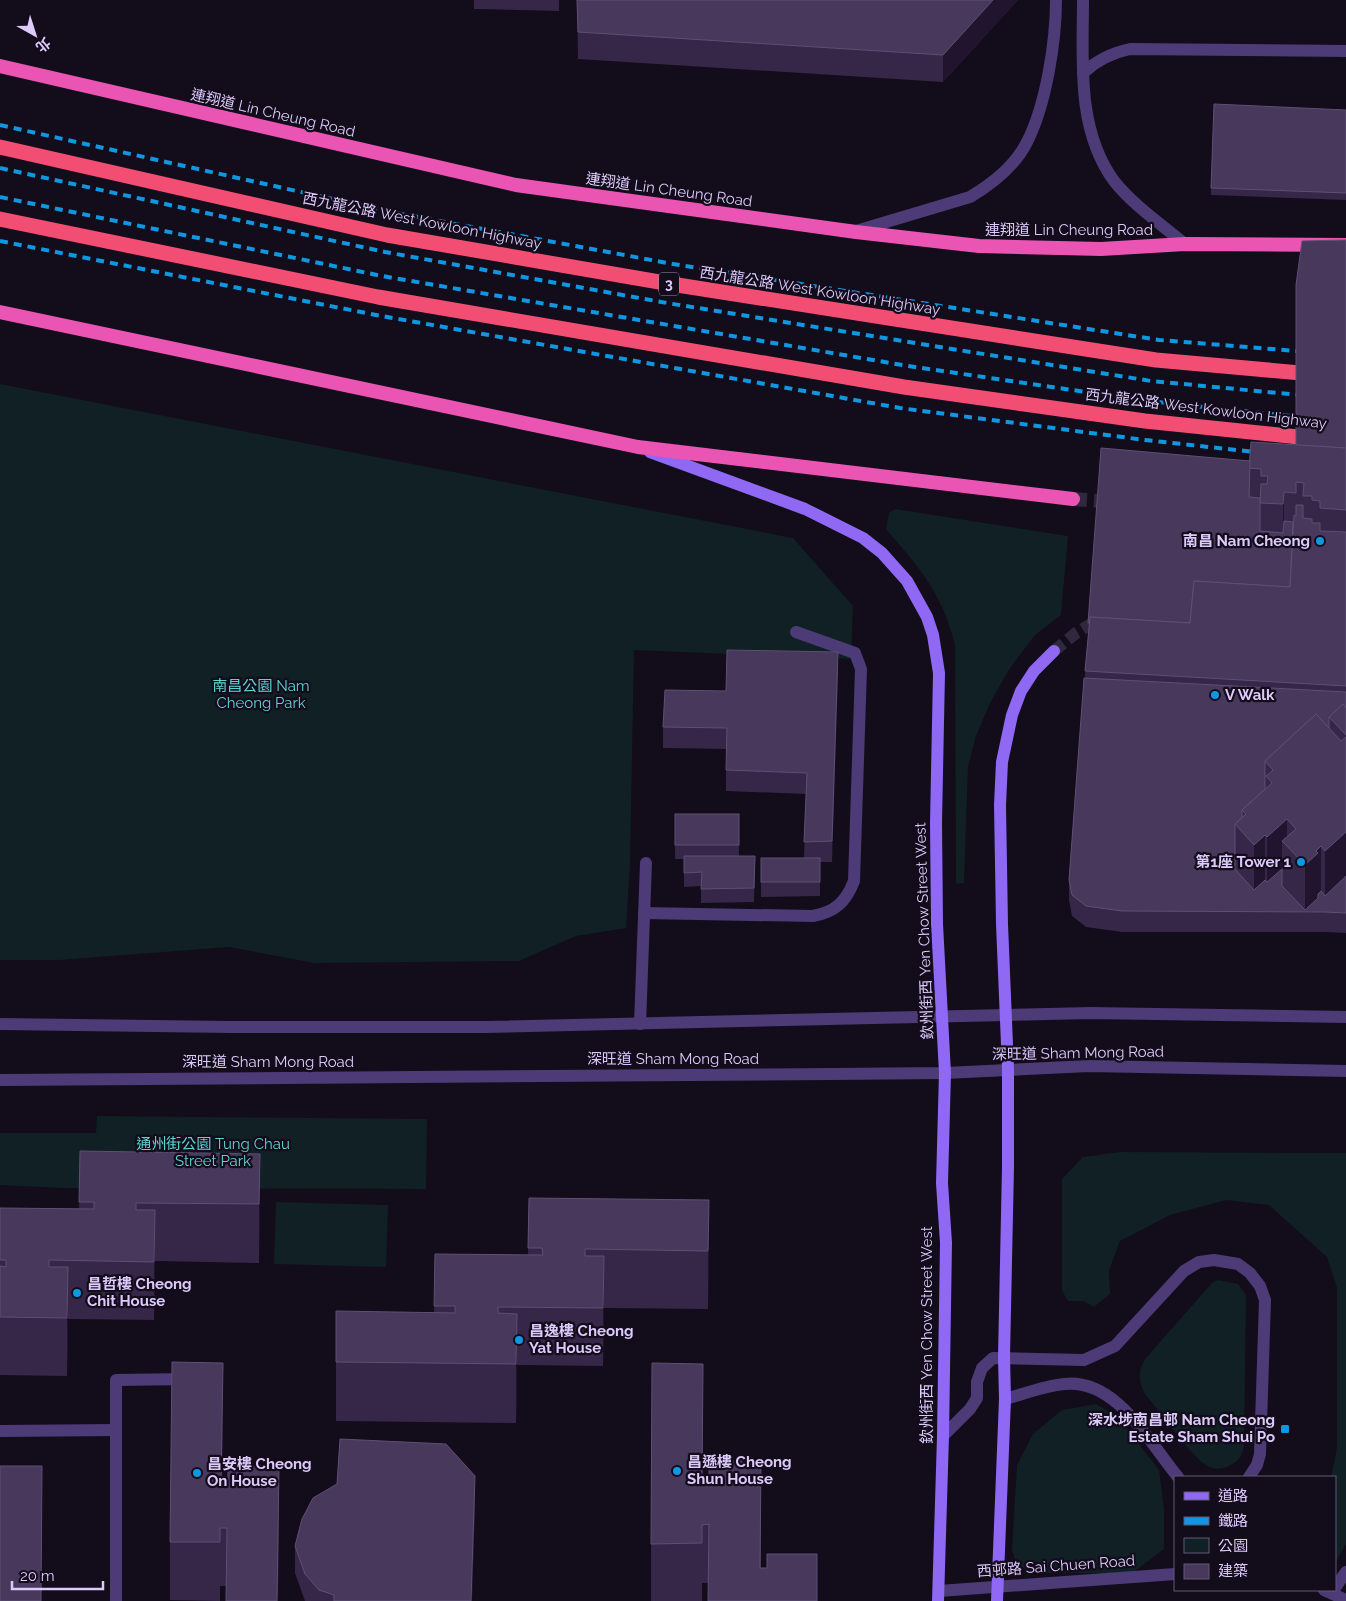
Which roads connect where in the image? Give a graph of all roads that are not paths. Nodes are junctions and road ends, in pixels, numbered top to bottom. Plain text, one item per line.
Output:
1 (1056, 0) edge
2 (1083, 0) edge
3 (1346, 52) edge
4 (0, 66) edge
5 (1083, 73) junction
6 (0, 147) edge
7 (0, 218) edge
8 (856, 232) junction
9 (1185, 244) junction
10 (1346, 245) edge
11 (0, 312) edge
12 (1346, 377) edge
13 (1346, 442) edge
14 (638, 447) junction
15 (1073, 499) tunnel mouth
16 (796, 632) dead end
17 (1054, 651) tunnel mouth
18 (646, 864) dead end
19 (644, 913) junction
20 (1006, 1016) junction
21 (1346, 1016) edge
22 (944, 1018) junction
23 (0, 1024) edge
24 (640, 1024) junction
25 (1008, 1069) junction
26 (1346, 1071) edge
27 (945, 1073) junction
28 (0, 1080) edge
29 (1004, 1357) junction
30 (200, 1379) edge
31 (1005, 1399) junction
32 (116, 1430) junction
33 (0, 1431) edge
34 (943, 1436) junction
35 (1177, 1476) edge
36 (1250, 1476) edge
37 (1346, 1572) edge
38 (1174, 1574) edge
39 (1336, 1584) edge
40 (998, 1587) junction
41 (1332, 1591) edge
42 (938, 1596) edge
43 (1346, 1600) edge
44 (116, 1601) edge
45 (997, 1601) edge

1 - 8 street
2 - 5 street
3 - 5 street
4 - 8 highway, 連翔道 Lin Cheung Road
5 - 9 street
6 - 12 highway, 西九龍公路 West Kowloon Highway / 3
7 - 13 highway, 西九龍公路 West Kowloon Highway
8 - 9 highway, 連翔道 Lin Cheung Road
9 - 10 highway, 連翔道 Lin Cheung Road
11 - 14 highway
14 - 15 highway
14 - 22 main road, 欽州街西 Yen Chow Street West
16 - 19 street
17 - 20 main road
18 - 19 street
19 - 24 street
20 - 21 street
20 - 22 street
20 - 25 main road
22 - 24 street
22 - 27 main road, 欽州街西 Yen Chow Street West
23 - 24 street
25 - 26 street, 深旺道 Sham Mong Road
25 - 27 street, 深旺道 Sham Mong Road
25 - 29 main road
27 - 28 street, 深旺道 Sham Mong Road
27 - 34 main road, 欽州街西 Yen Chow Street West
29 - 31 main road
29 - 34 street
29 - 36 street
30 - 32 street
31 - 35 street
31 - 40 main road
32 - 33 street
32 - 44 street
34 - 42 main road, 欽州街西 Yen Chow Street West
37 - 39 street
38 - 40 street, 西邨路 Sai Chuen Road
40 - 42 street, 西邨路 Sai Chuen Road
40 - 45 main road
41 - 43 street

